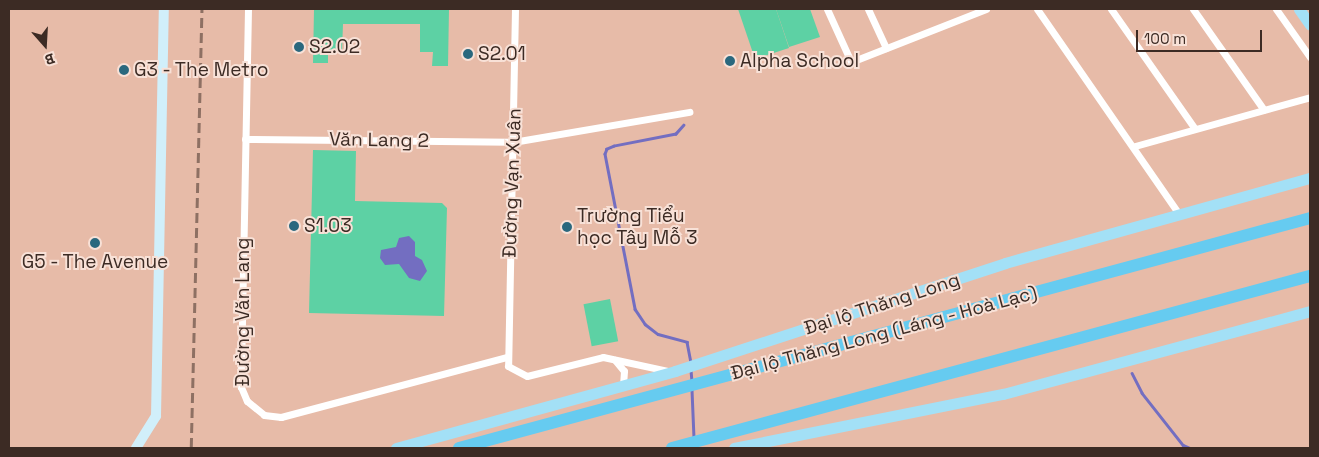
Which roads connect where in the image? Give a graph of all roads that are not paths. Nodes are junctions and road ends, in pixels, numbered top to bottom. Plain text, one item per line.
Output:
1 (164, 9) edge
2 (248, 9) edge
3 (516, 9) edge
4 (826, 9) edge
5 (868, 9) edge
6 (986, 9) edge
7 (1037, 9) edge
8 (1111, 9) edge
9 (1193, 9) edge
10 (1276, 9) edge
11 (1299, 9) edge
12 (1310, 25) edge
13 (886, 48) junction
14 (1310, 57) edge
15 (1310, 97) edge
16 (1264, 110) junction
17 (689, 112) dead end
18 (1195, 129) junction
19 (245, 139) junction
20 (513, 142) junction
21 (1135, 146) junction
22 (1310, 178) edge
23 (1179, 214) junction
24 (1310, 218) edge
25 (1310, 276) edge
26 (1310, 311) edge
27 (507, 356) junction
28 (612, 358) junction
29 (674, 372) junction
30 (623, 386) junction
31 (136, 448) edge
32 (396, 448) edge
33 (459, 448) edge
34 (672, 448) edge
35 (734, 448) edge

1 - 31 street
2 - 19 street, Đường Văn Lang
3 - 20 street, Đường Vạn Xuân
4 - 13 street
5 - 13 street
6 - 13 street
7 - 21 street
8 - 18 street
9 - 16 street
10 - 14 street
11 - 12 main road
15 - 16 street
16 - 18 street
17 - 20 street, Văn Lang 2
18 - 21 street
19 - 20 street, Văn Lang 2
19 - 27 street, Đường Văn Lang
20 - 27 street, Đường Vạn Xuân
21 - 23 street
22 - 23 main road, Đại lộ Thăng Long
23 - 29 main road, Đại lộ Thăng Long
24 - 33 highway, Đại lộ Thăng Long (Láng - Hoà Lạc)
25 - 34 highway
26 - 35 main road
27 - 28 street
28 - 29 street
28 - 30 street
29 - 30 main road, Đại lộ Thăng Long
30 - 32 main road, Đại lộ Thăng Long

